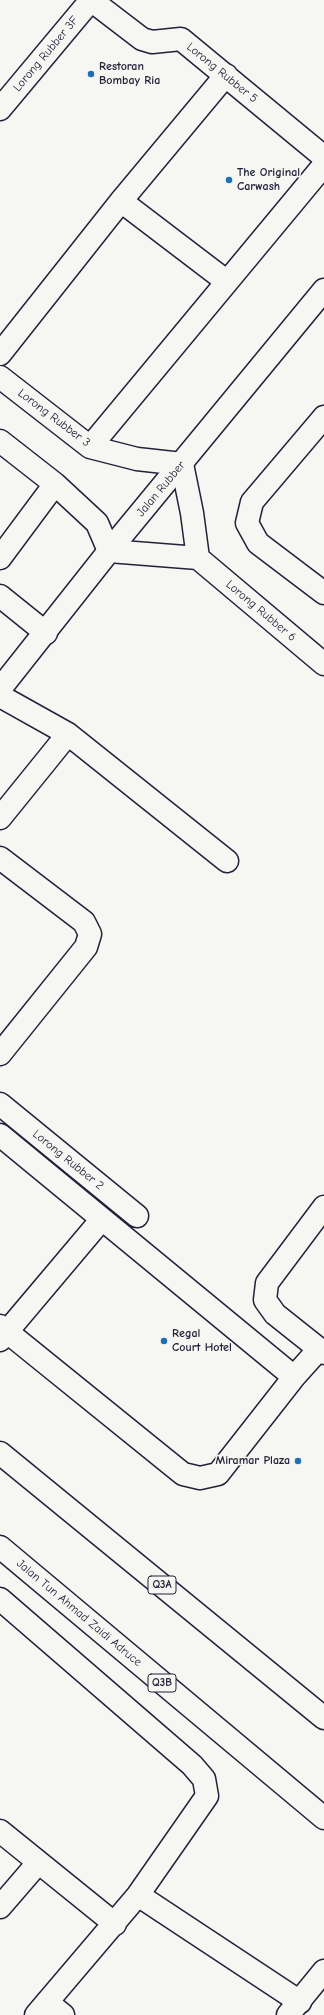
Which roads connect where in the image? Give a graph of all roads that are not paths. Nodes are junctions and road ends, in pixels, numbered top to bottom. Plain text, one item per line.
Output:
1 (91, 0) edge
2 (226, 75) junction
3 (0, 109) edge
4 (324, 157) edge
5 (324, 165) edge
6 (121, 201) junction
7 (226, 281) junction
8 (324, 290) edge
9 (0, 354) edge
10 (0, 377) edge
11 (324, 418) edge
12 (0, 441) edge
13 (90, 447) junction
14 (182, 464) junction
15 (55, 484) junction
16 (109, 551) junction
17 (0, 558) edge
18 (198, 558) junction
19 (324, 593) edge
20 (0, 596) edge
21 (46, 633) junction
22 (324, 664) edge
23 (0, 690) edge
24 (0, 696) edge
25 (68, 734) junction
26 (0, 818) edge
27 (0, 858) edge
28 (227, 861) dead end
29 (0, 1054) edge
30 (0, 1104) edge
31 (0, 1135) edge
32 (324, 1207) edge
33 (137, 1216) dead end
34 (102, 1219) junction
35 (3, 1333) edge
36 (322, 1351) edge
37 (294, 1377) junction
38 (0, 1453) edge
39 (0, 1547) edge
40 (0, 1599) edge
41 (324, 1718) edge
42 (324, 1818) edge
43 (0, 1832) edge
44 (38, 1863) junction
45 (138, 1895) junction
46 (0, 1907) edge
47 (115, 1924) junction
48 (324, 1971) edge
49 (294, 2008) edge
50 (49, 2011) edge

1 - 2 main road, Lorong Rubber 5
1 - 3 main road, Lorong Rubber 3F
2 - 4 main road, Lorong Rubber 5
2 - 6 main road
5 - 7 main road
6 - 7 main road
6 - 9 main road
7 - 13 main road
8 - 14 main road, Jalan Rubber
10 - 13 main road, Lorong Rubber 3
11 - 19 main road
12 - 15 main road
13 - 14 main road, Lorong Rubber 3
14 - 16 main road, Jalan Rubber
14 - 18 main road
15 - 16 main road
15 - 17 main road
16 - 18 main road
16 - 21 main road, Jalan Rubber
18 - 22 main road, Lorong Rubber 6
20 - 21 main road
21 - 23 main road, Jalan Rubber
24 - 25 main road
25 - 26 main road
25 - 28 main road
27 - 29 main road
30 - 33 main road, Lorong Rubber 2
31 - 34 main road
32 - 36 main road
34 - 35 main road
34 - 37 main road
35 - 37 main road
36 - 37 main road
38 - 41 main road, Q3A
39 - 42 main road, Jalan Tun Ahmad Zaidi Adruce / Q3B
40 - 45 main road
43 - 44 main road
44 - 46 main road
44 - 47 main road
45 - 47 main road
45 - 49 main road
47 - 50 main road
48 - 49 main road

